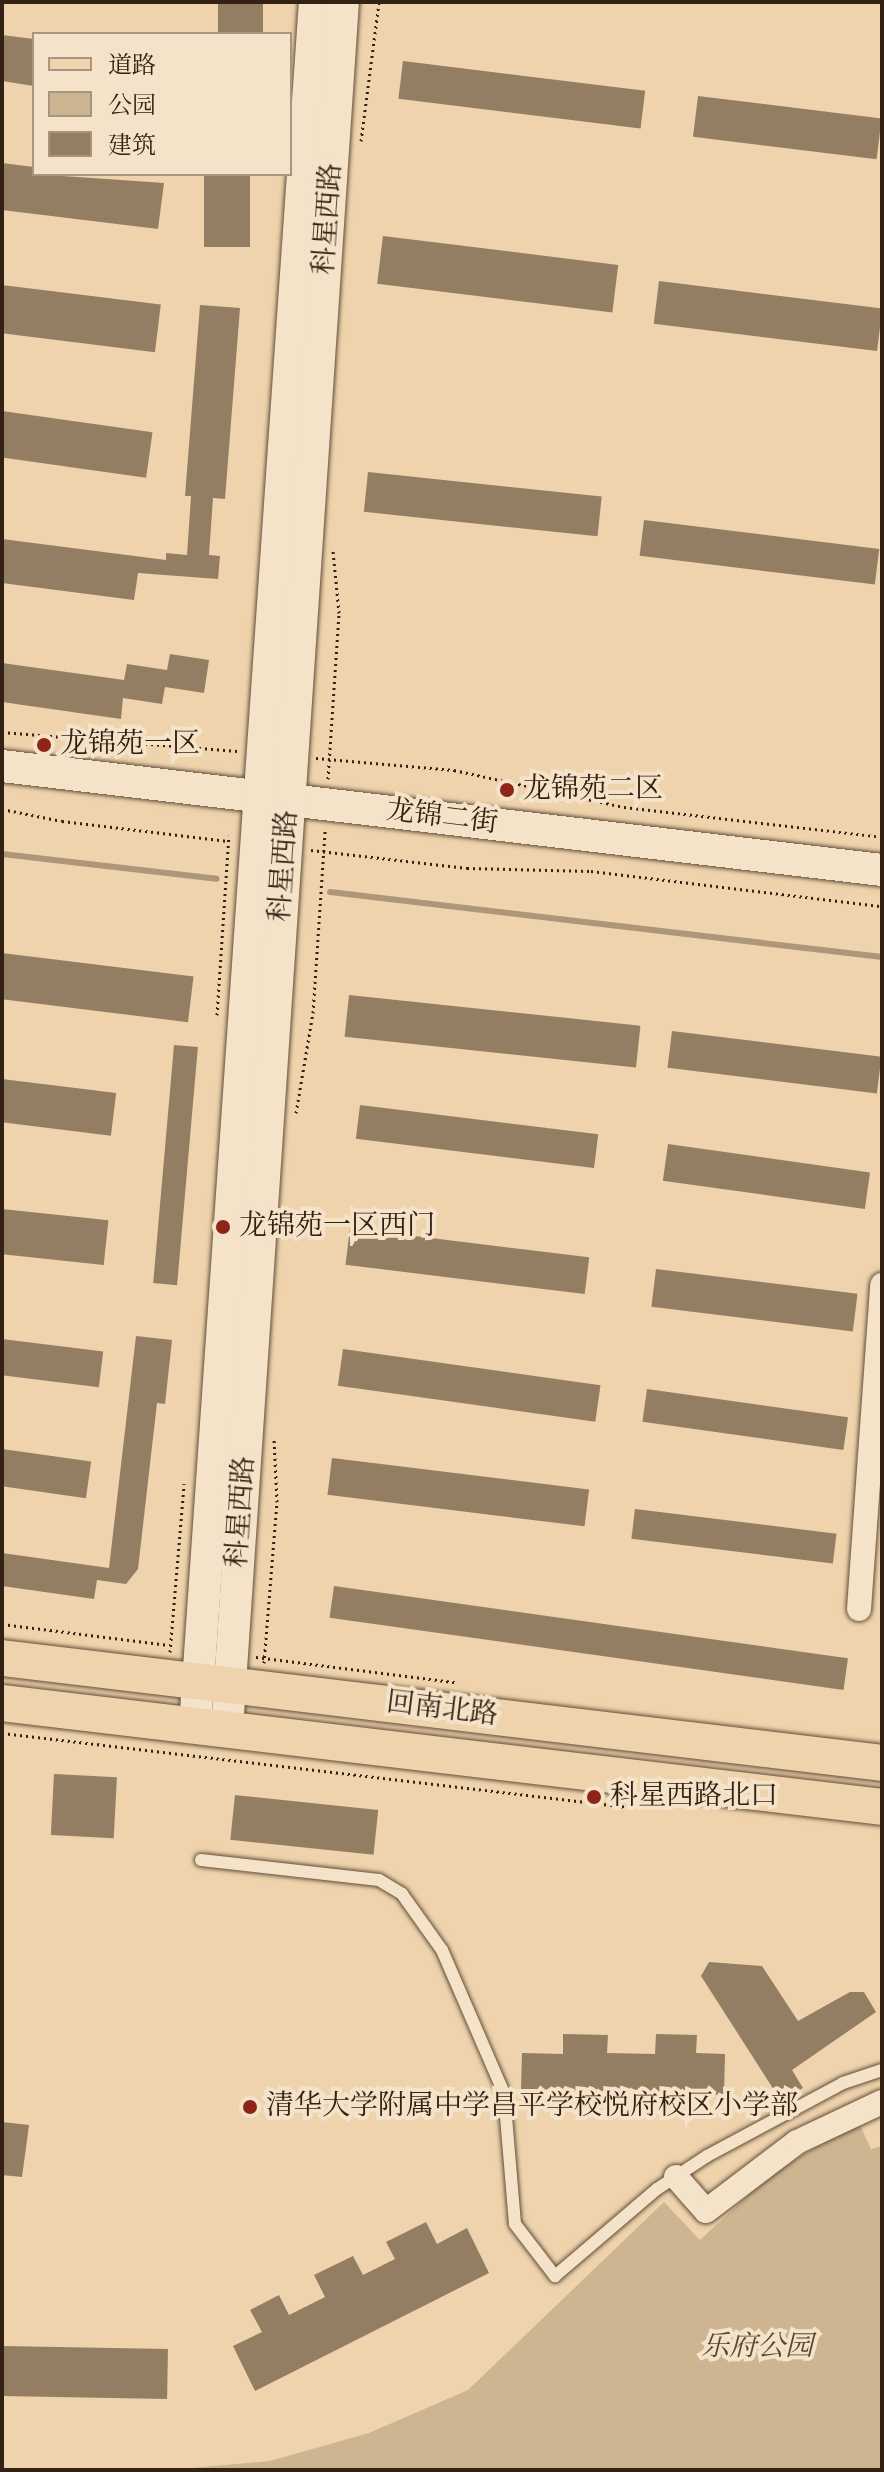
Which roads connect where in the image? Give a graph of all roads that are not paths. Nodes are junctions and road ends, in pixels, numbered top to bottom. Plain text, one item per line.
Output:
1 (315, 2) edge
2 (343, 2) edge
3 (278, 755) junction
4 (2, 766) edge
5 (275, 798) junction
6 (882, 870) edge
7 (882, 1285) edge
8 (859, 1609) dead end
9 (2, 1658) edge
10 (214, 1683) junction
11 (2, 1703) edge
12 (211, 1728) junction
13 (882, 1763) edge
14 (882, 1807) edge
15 (201, 1860) dead end
16 (882, 2070) edge
17 (882, 2102) edge
18 (676, 2177) junction

1 - 3 street, 科星西路
2 - 3 street, 科星西路
3 - 5 street, 科星西路
4 - 5 street, 龙锦二街
5 - 6 street, 龙锦二街
5 - 10 street, 科星西路
7 - 8 street
9 - 10 main road, 回南北路
10 - 12 street, 科星西路
10 - 13 main road, 回南北路
11 - 12 main road, 回南北路
12 - 14 main road, 回南北路
15 - 18 lane
16 - 18 lane
17 - 18 street

